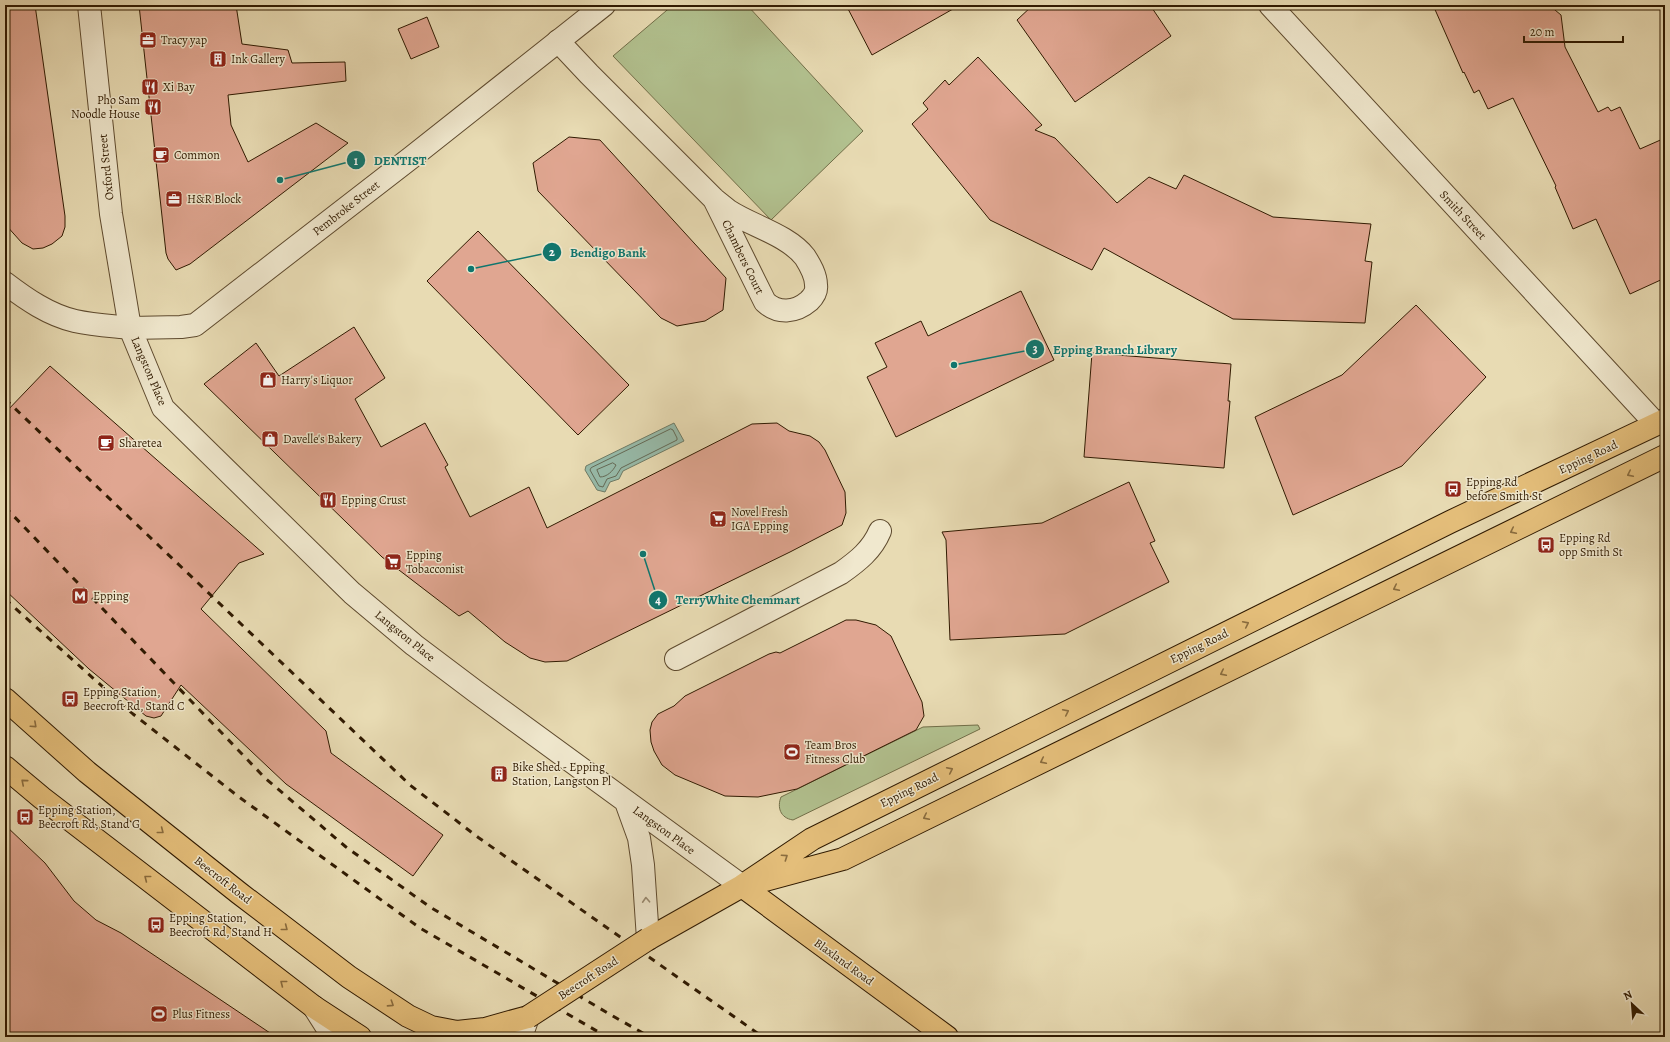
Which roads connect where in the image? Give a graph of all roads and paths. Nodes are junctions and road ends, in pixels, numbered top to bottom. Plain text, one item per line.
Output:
1 (89, 5) edge
2 (604, 5) edge
3 (1270, 5) edge
4 (558, 41) junction
5 (714, 199) junction
6 (5, 283) edge
7 (130, 328) junction
8 (1661, 422) edge
9 (1665, 456) edge
10 (880, 531) dead end
11 (676, 659) dead end
12 (5, 699) edge
13 (5, 767) edge
14 (626, 802) junction
15 (742, 886) junction
16 (648, 939) junction
17 (314, 1007) junction
18 (527, 1027) edge
19 (333, 1037) edge
20 (360, 1037) edge
21 (507, 1037) edge
22 (521, 1037) edge
23 (947, 1037) edge

1 - 7 street, Oxford Street
2 - 4 street, Pembroke Street
3 - 8 street, Smith Street
4 - 5 street, Chambers Court
4 - 7 street, Pembroke Street
5 - 5 street, Chambers Court
6 - 7 street, Pembroke Street
7 - 14 street, Langston Place
15 -> 8 main road, Epping Road
9 -> 15 main road, Epping Road
10 - 11 street
12 -> 18 main road, Beecroft Road
17 -> 13 main road
14 - 15 street, Langston Place
16 -> 14 street
15 - 16 main road, Epping Road
15 - 23 main road, Blaxland Road
16 - 18 main road, Beecroft Road, bridge
17 - 19 street
17 - 20 main road
18 - 21 main road, Beecroft Road
18 - 22 street

